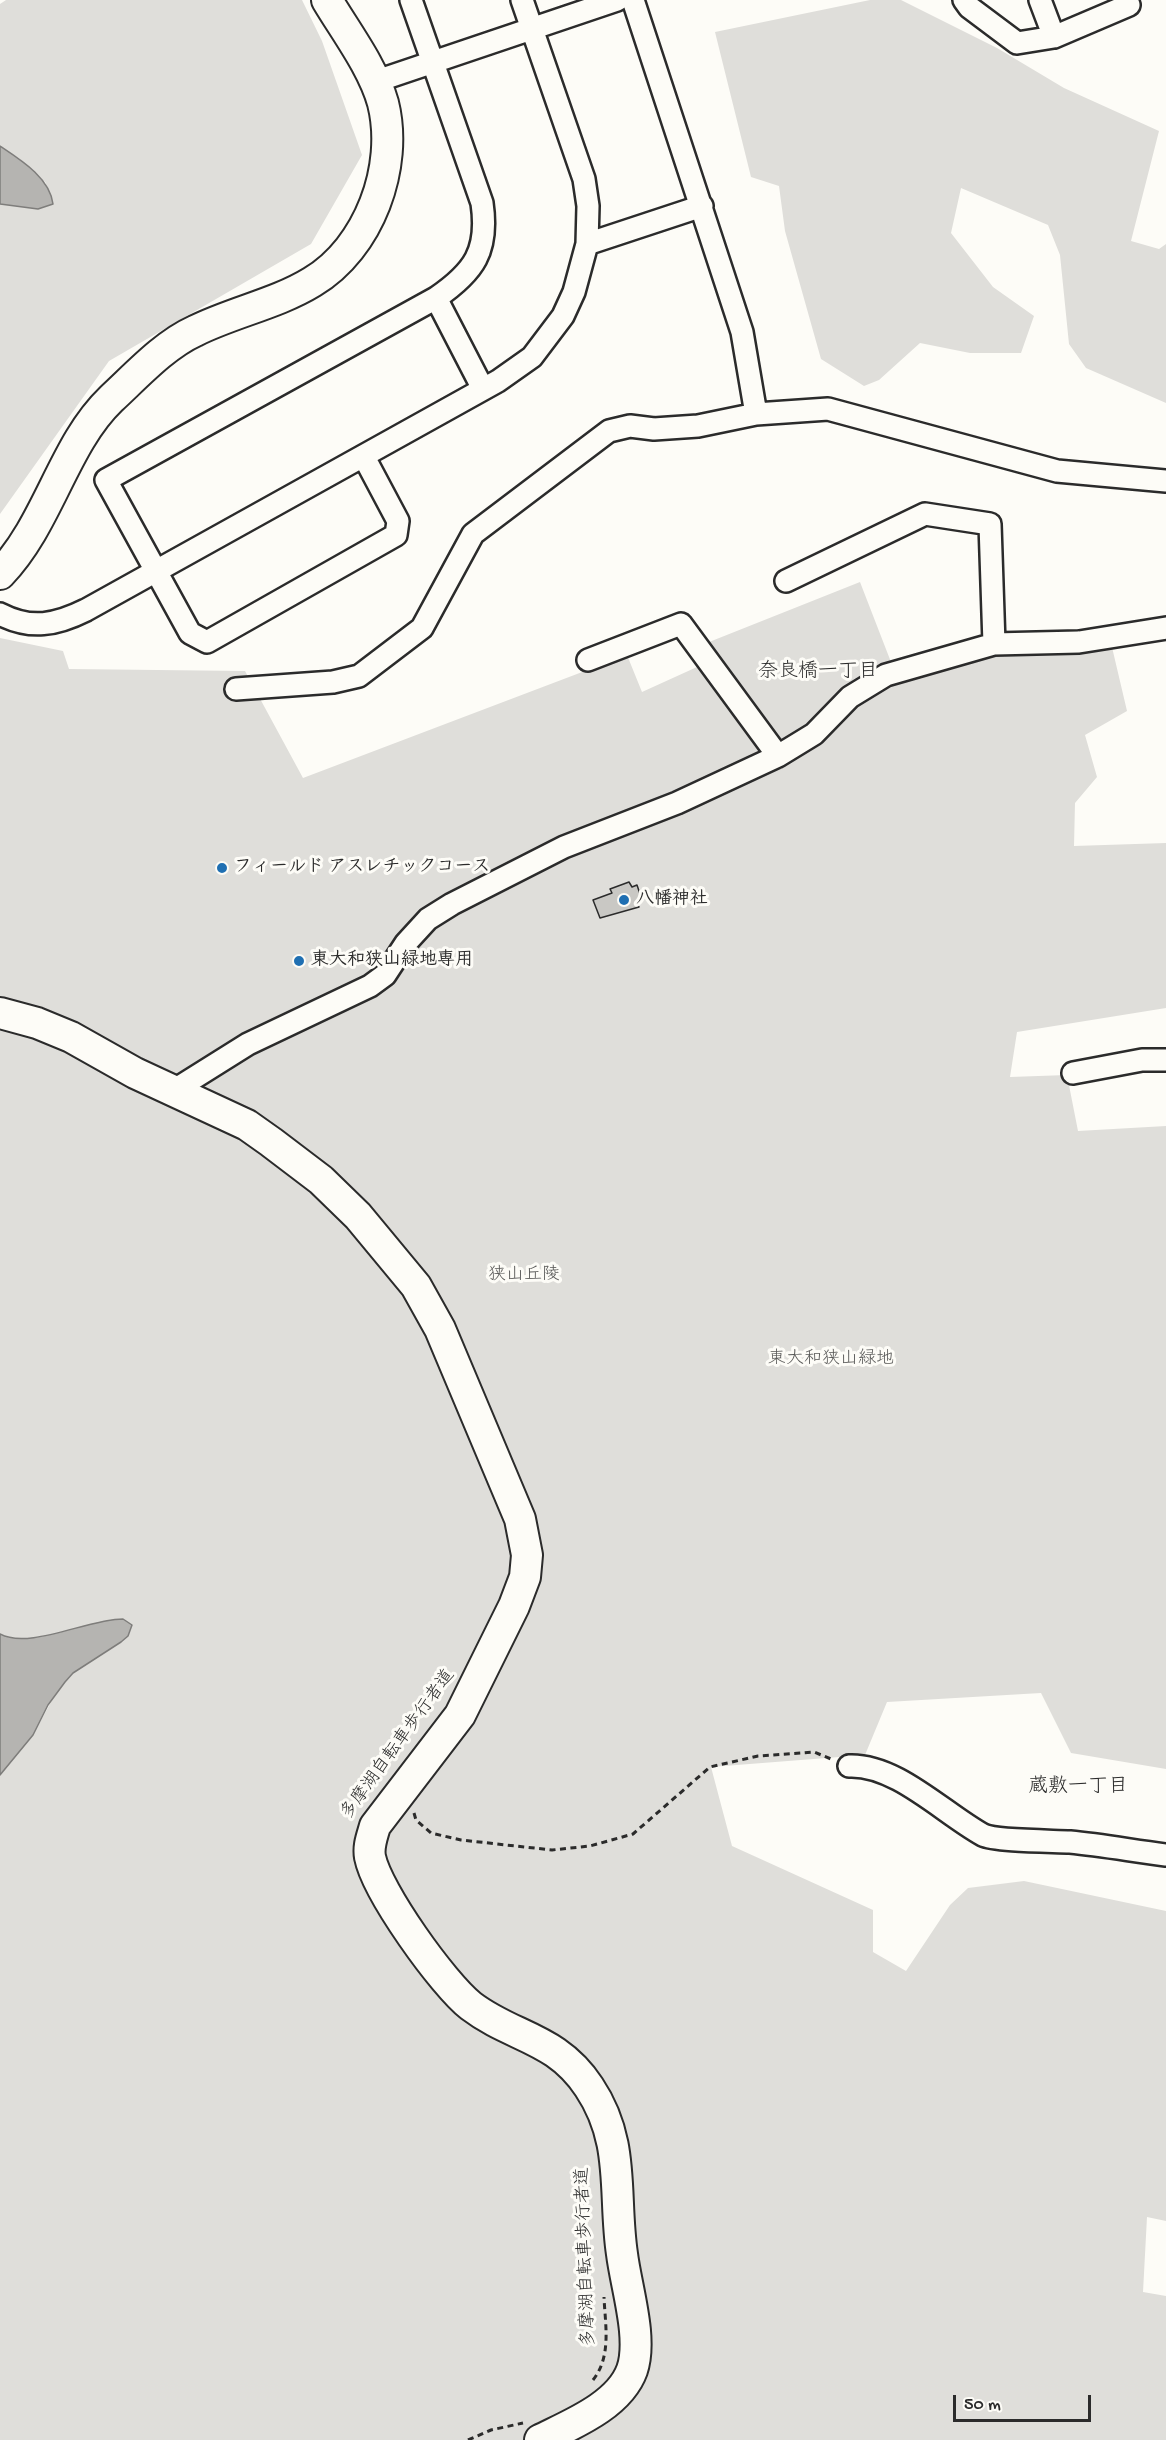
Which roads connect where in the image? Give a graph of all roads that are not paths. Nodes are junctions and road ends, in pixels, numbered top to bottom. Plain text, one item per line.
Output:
1 (327, 0) edge
2 (411, 0) edge
3 (522, 0) edge
4 (617, 0) edge
5 (633, 0) edge
6 (964, 0) edge
7 (1040, 0) edge
8 (1127, 0) edge
9 (533, 29) junction
10 (1054, 37) junction
11 (432, 61) junction
12 (374, 82) junction
13 (702, 207) junction
14 (587, 244) junction
15 (436, 298) junction
16 (483, 389) junction
17 (756, 414) junction
18 (364, 457) junction
19 (1166, 481) edge
20 (157, 573) junction
21 (0, 574) edge
22 (786, 580) dead end
23 (0, 614) edge
24 (1166, 628) edge
25 (994, 644) junction
26 (588, 660) dead end
27 (236, 689) dead end
28 (778, 756) junction
29 (0, 1013) edge
30 (1166, 1060) edge
31 (1073, 1073) dead end
32 (173, 1091) junction
33 (849, 1766) road end
34 (1166, 1855) edge
35 (534, 2431) edge

1 - 12 street
2 - 11 street
3 - 9 street
4 - 9 street
5 - 13 street
6 - 10 street
7 - 10 street
8 - 10 street
9 - 11 street
9 - 14 street
11 - 12 street
11 - 15 street
12 - 21 street
13 - 14 street
13 - 17 street
14 - 16 street
15 - 16 street
15 - 20 street
16 - 18 street
17 - 19 street
17 - 27 street
18 - 20 street
18 - 20 street
20 - 23 street
22 - 25 street
24 - 25 street
25 - 28 street
26 - 28 street
28 - 32 street
29 - 32 street
30 - 31 street
32 - 35 street
33 - 34 street

